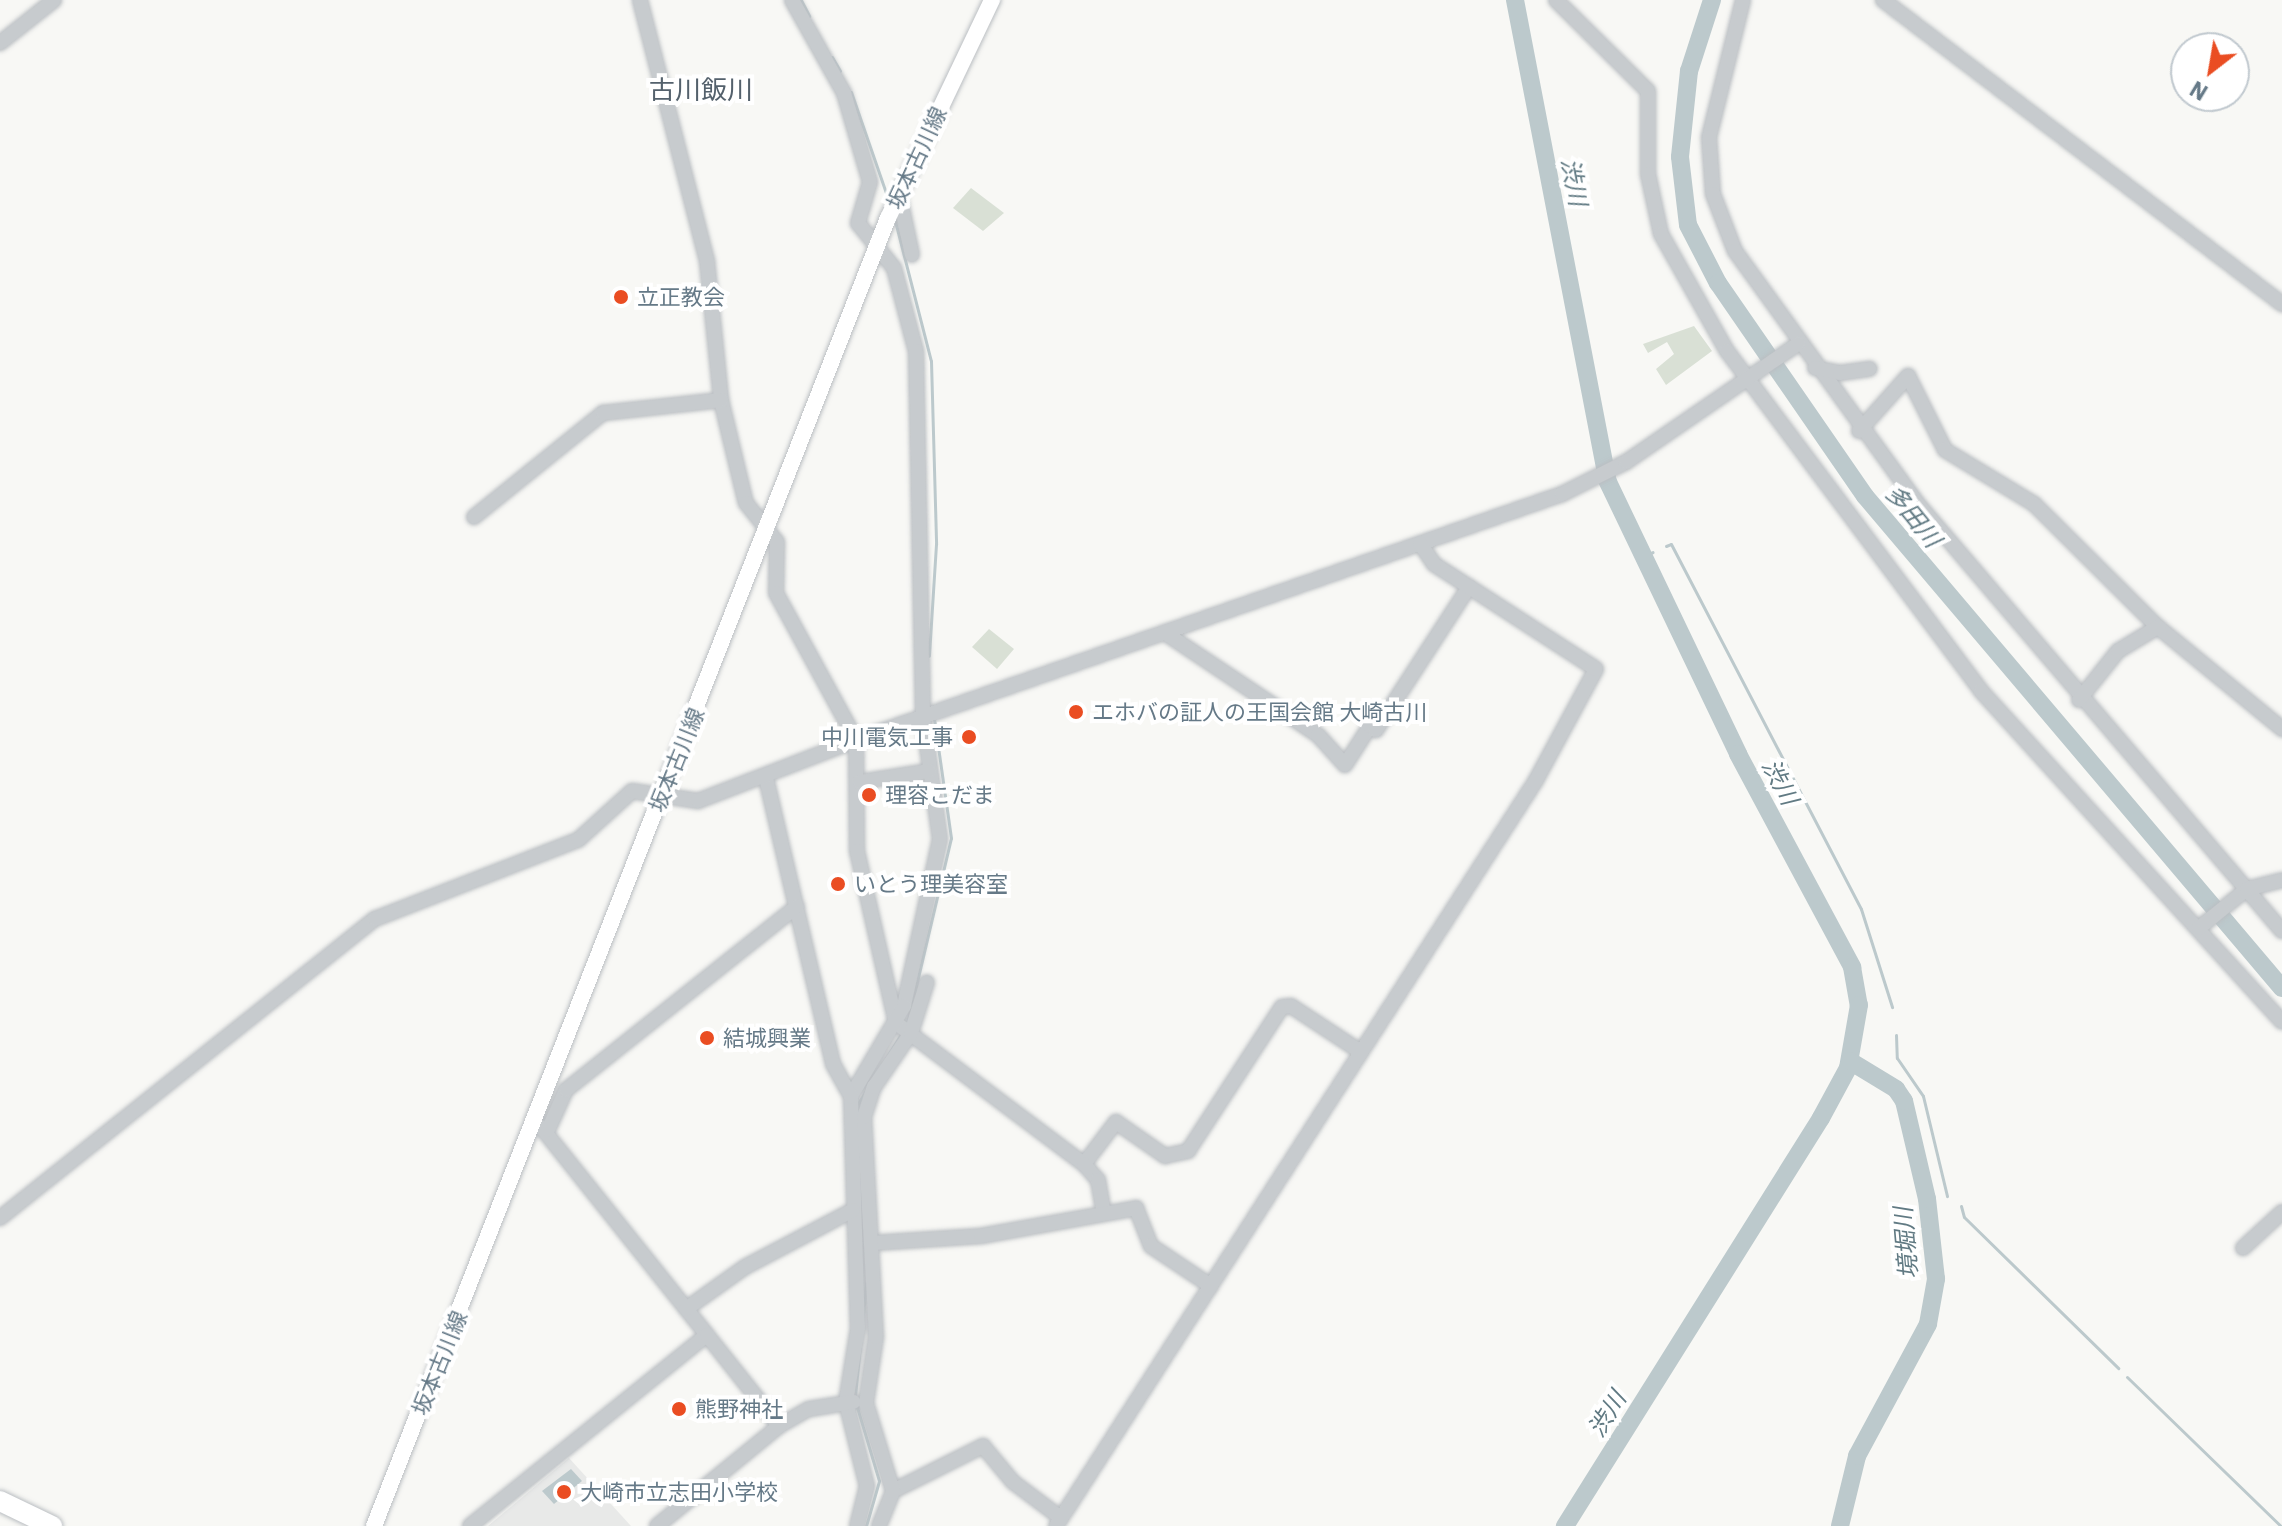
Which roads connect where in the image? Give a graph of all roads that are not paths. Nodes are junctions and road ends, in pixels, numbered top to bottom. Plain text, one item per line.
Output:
1 (54, 0) edge
2 (640, 0) edge
3 (792, 0) edge
4 (992, 0) edge
5 (1556, 0) edge
6 (1743, 0) edge
7 (1883, 0) edge
8 (0, 43) edge
9 (898, 196) junction
10 (877, 245) junction
11 (912, 255) dead end
12 (2282, 304) edge
13 (1795, 346) junction
14 (1815, 368) junction
15 (1870, 369) dead end
16 (1752, 378) junction
17 (721, 400) junction
18 (1859, 431) junction
19 (474, 517) dead end
20 (766, 531) junction
21 (1420, 543) junction
22 (1469, 587) junction
23 (2158, 627) junction
24 (1165, 633) junction
25 (2079, 700) junction
26 (930, 715) junction
27 (2282, 729) edge
28 (856, 740) junction
29 (929, 771) junction
30 (766, 778) junction
31 (860, 782) junction
32 (662, 796) junction
33 (2282, 880) edge
34 (2244, 891) junction
35 (797, 906) junction
36 (2201, 926) junction
37 (2282, 931) edge
38 (927, 982) dead end
39 (2282, 1022) edge
40 (904, 1028) junction
41 (1361, 1052) junction
42 (851, 1096) junction
43 (541, 1126) junction
44 (1084, 1164) junction
45 (1103, 1209) junction
46 (2282, 1212) edge
47 (861, 1213) junction
48 (0, 1218) edge
49 (873, 1243) junction
50 (2243, 1248) dead end
51 (1211, 1286) junction
52 (686, 1309) junction
53 (707, 1335) junction
54 (856, 1402) junction
55 (779, 1426) junction
56 (893, 1491) junction
57 (0, 1501) edge
58 (1059, 1522) edge
59 (52, 1526) edge
60 (374, 1526) edge
61 (470, 1526) edge
62 (657, 1526) edge
63 (857, 1526) edge
64 (879, 1526) edge

1 - 8 street
2 - 17 street
3 - 10 street
4 - 9 main road, 坂本古川線
5 - 16 street
6 - 13 street
7 - 12 street
9 - 10 main road, 坂本古川線
9 - 11 street
10 - 20 main road, 坂本古川線
10 - 26 street
13 - 14 street
13 - 16 street
14 - 15 street
14 - 18 street
16 - 21 street
16 - 36 street
17 - 19 street
17 - 20 street
18 - 23 street
18 - 25 street
20 - 28 street
20 - 32 main road, 坂本古川線
21 - 22 street
21 - 24 street
22 - 24 street
22 - 41 street
23 - 25 street
23 - 27 street
24 - 26 street
25 - 34 street
26 - 28 street
26 - 29 street
28 - 30 street
28 - 31 street
29 - 31 street
29 - 40 street
30 - 32 street
30 - 35 street
31 - 40 street
32 - 43 main road, 坂本古川線
32 - 48 street
33 - 34 street
34 - 36 street
34 - 37 street
35 - 42 street
35 - 43 street
36 - 39 street
38 - 40 street
40 - 42 street
40 - 44 street
40 - 47 street
41 - 44 street
41 - 51 street
42 - 47 street
43 - 52 street
43 - 60 main road, 坂本古川線
44 - 45 street
45 - 49 street
45 - 51 street
46 - 50 street
47 - 49 street
47 - 52 street
47 - 54 street
49 - 54 street
51 - 58 street
52 - 53 street
53 - 55 street
53 - 61 street
54 - 55 street
54 - 56 street
54 - 63 street
55 - 62 street
56 - 58 street
56 - 64 street
57 - 59 highway

